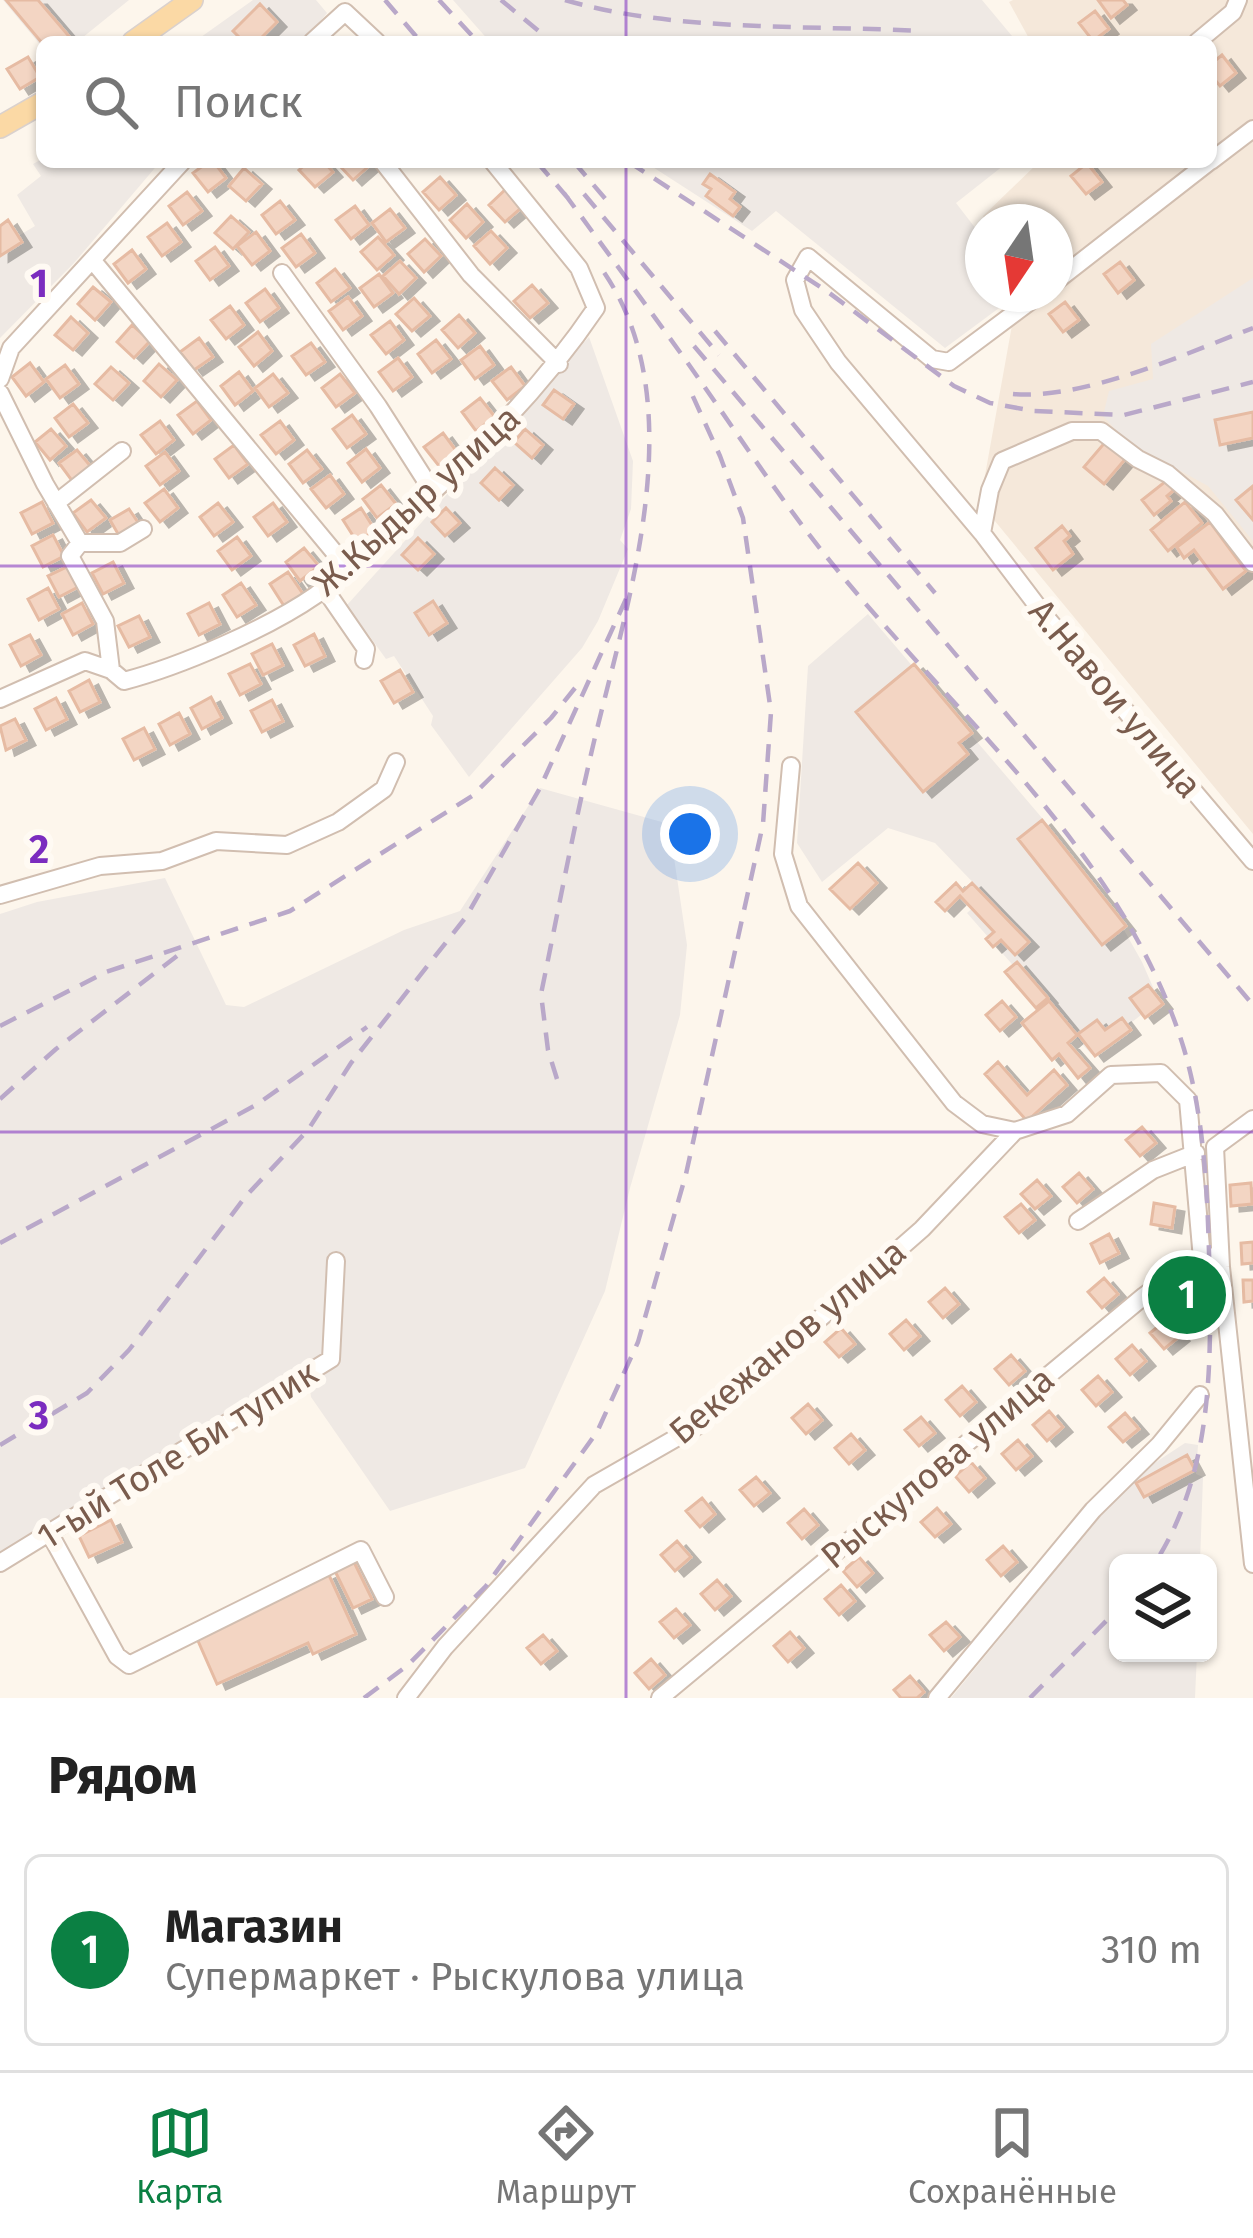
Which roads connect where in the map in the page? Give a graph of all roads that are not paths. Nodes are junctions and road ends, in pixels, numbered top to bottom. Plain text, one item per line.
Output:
1 (192, 0) edge
2 (1238, 0) edge
3 (141, 36) edge
4 (319, 36) edge
5 (371, 36) edge
6 (1204, 36) edge
7 (36, 107) edge
8 (0, 127) edge
9 (1253, 129) edge
10 (1217, 156) edge
11 (177, 168) edge
12 (388, 168) edge
13 (498, 168) edge
14 (1201, 168) edge
15 (93, 261) junction
16 (1073, 268) edge
17 (282, 273) dead end
18 (1017, 312) edge
19 (559, 364) junction
20 (0, 379) edge
21 (0, 393) edge
22 (122, 451) dead end
23 (433, 493) junction
24 (56, 503) junction
25 (143, 529) dead end
26 (982, 532) junction
27 (80, 543) junction
28 (1253, 563) edge
29 (349, 570) junction
30 (324, 588) junction
31 (364, 660) dead end
32 (111, 670) junction
33 (0, 699) edge
34 (396, 762) dead end
35 (791, 766) dead end
36 (1253, 862) edge
37 (0, 895) edge
38 (1253, 1119) edge
39 (1015, 1131) junction
40 (1196, 1153) junction
41 (1078, 1221) dead end
42 (1202, 1259) junction
43 (336, 1261) dead end
44 (1221, 1267) junction
45 (1200, 1395) dead end
46 (50, 1534) junction
47 (0, 1563) edge
48 (1253, 1564) edge
49 (385, 1598) dead end
50 (406, 1698) edge
51 (660, 1698) edge
52 (938, 1698) edge

1 - 3 main road
2 - 6 street
4 - 5 street
7 - 8 main road
9 - 10 street
11 - 15 street
12 - 19 street
13 - 19 street, Ж.Кыдыр улица
14 - 16 street
15 - 20 street
15 - 29 street
17 - 23 street
18 - 26 street, А.Навои улица
19 - 23 street, Ж.Кыдыр улица
21 - 24 street
22 - 24 street
23 - 29 street, Ж.Кыдыр улица
24 - 27 street
25 - 27 street
26 - 28 street
26 - 36 street, А.Навои улица
27 - 32 street
29 - 30 street, Ж.Кыдыр улица
30 - 31 street
30 - 32 street, Ж.Кыдыр улица
32 - 33 street, Ж.Кыдыр улица
34 - 37 street
35 - 39 street
38 - 44 street
39 - 40 street, Бекежанов улица
39 - 50 street, Бекежанов улица
40 - 41 street
40 - 42 street, Бекежанов улица
42 - 44 street
42 - 51 street, Рыскулова улица
43 - 46 street, 1-ый Толе Би тупик
44 - 48 street
45 - 52 street
46 - 47 street, 1-ый Толе Би тупик
46 - 49 street

